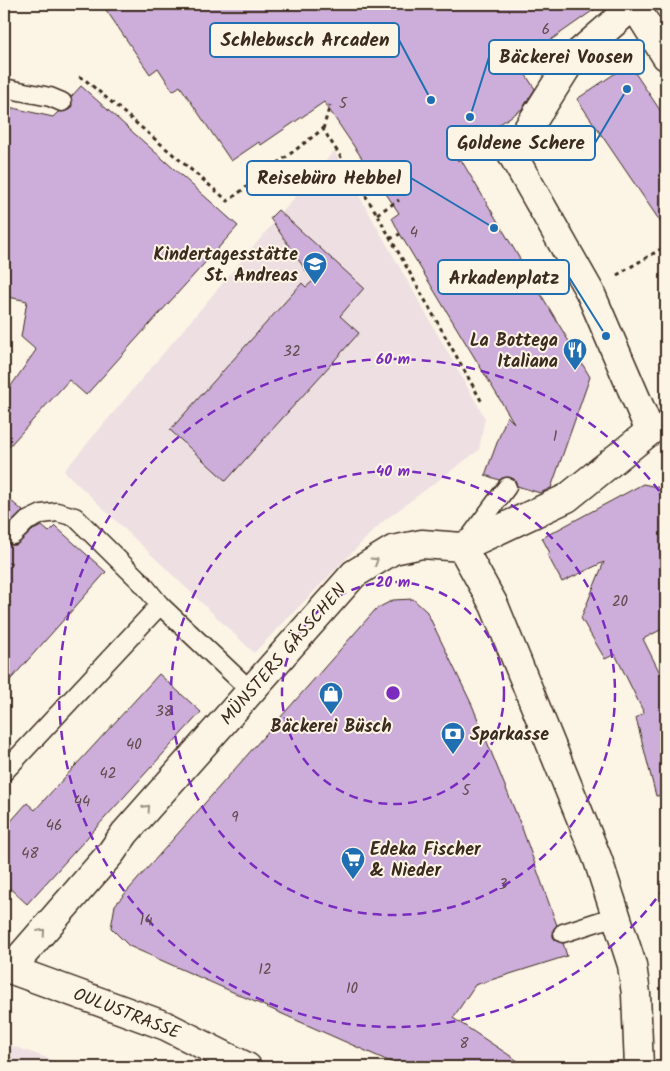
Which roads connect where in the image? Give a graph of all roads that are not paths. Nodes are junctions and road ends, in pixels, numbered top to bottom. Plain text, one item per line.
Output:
1 (635, 4) edge
2 (666, 56) edge
3 (4, 88) edge
4 (62, 102) dead end
5 (508, 487) dead end
6 (13, 535) dead end
7 (462, 547) junction
8 (160, 605) junction
9 (251, 691) junction
10 (4, 772) edge
11 (616, 916) junction
12 (563, 933) dead end
13 (7, 968) edge
14 (247, 1067) edge
15 (639, 1067) edge

1 - 2 street
1 - 7 street
3 - 4 lane
5 - 7 lane
6 - 8 lane
9 -> 7 street, MÜNSTERS GÄSSCHEN
7 - 11 street
8 - 9 lane
8 - 10 lane
13 -> 9 street, MÜNSTERS GÄSSCHEN
11 - 12 lane
11 - 15 street
13 - 14 street, OULUSTRASSE

